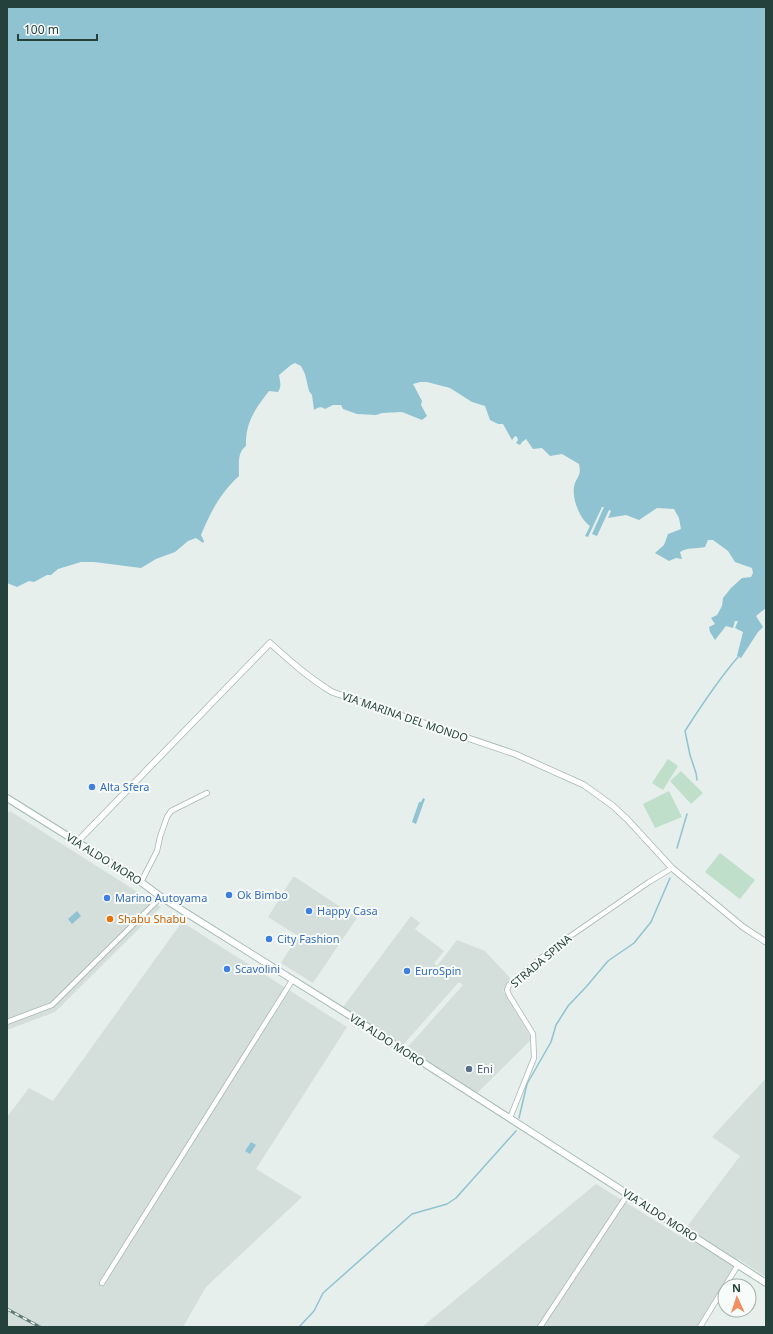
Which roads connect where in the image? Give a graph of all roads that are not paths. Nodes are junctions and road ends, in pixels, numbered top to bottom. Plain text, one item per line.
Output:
1 (206, 792) dead end
2 (7, 798) edge
3 (77, 842) junction
4 (672, 868) junction
5 (141, 882) junction
6 (161, 897) junction
7 (766, 942) edge
8 (293, 980) junction
9 (7, 1022) edge
10 (510, 1118) junction
11 (628, 1194) junction
12 (738, 1265) junction
13 (730, 1278) edge
14 (102, 1283) dead end
15 (766, 1283) edge
16 (717, 1299) edge
17 (540, 1327) edge
18 (700, 1327) edge

1 - 5 street
2 - 3 main road, VIA ALDO MORO
3 - 4 street, VIA MARINA DEL MONDO
3 - 5 main road, VIA ALDO MORO
4 - 7 street, VIA MARINA DEL MONDO
4 - 10 street, STRADA SPINA
5 - 6 main road, VIA ALDO MORO
6 - 8 main road, VIA ALDO MORO
6 - 9 street
8 - 10 main road, VIA ALDO MORO
8 - 14 street
10 - 11 main road, VIA ALDO MORO
11 - 12 main road, VIA ALDO MORO
11 - 17 street
12 - 13 street
12 - 15 main road, VIA ALDO MORO
16 - 18 street

